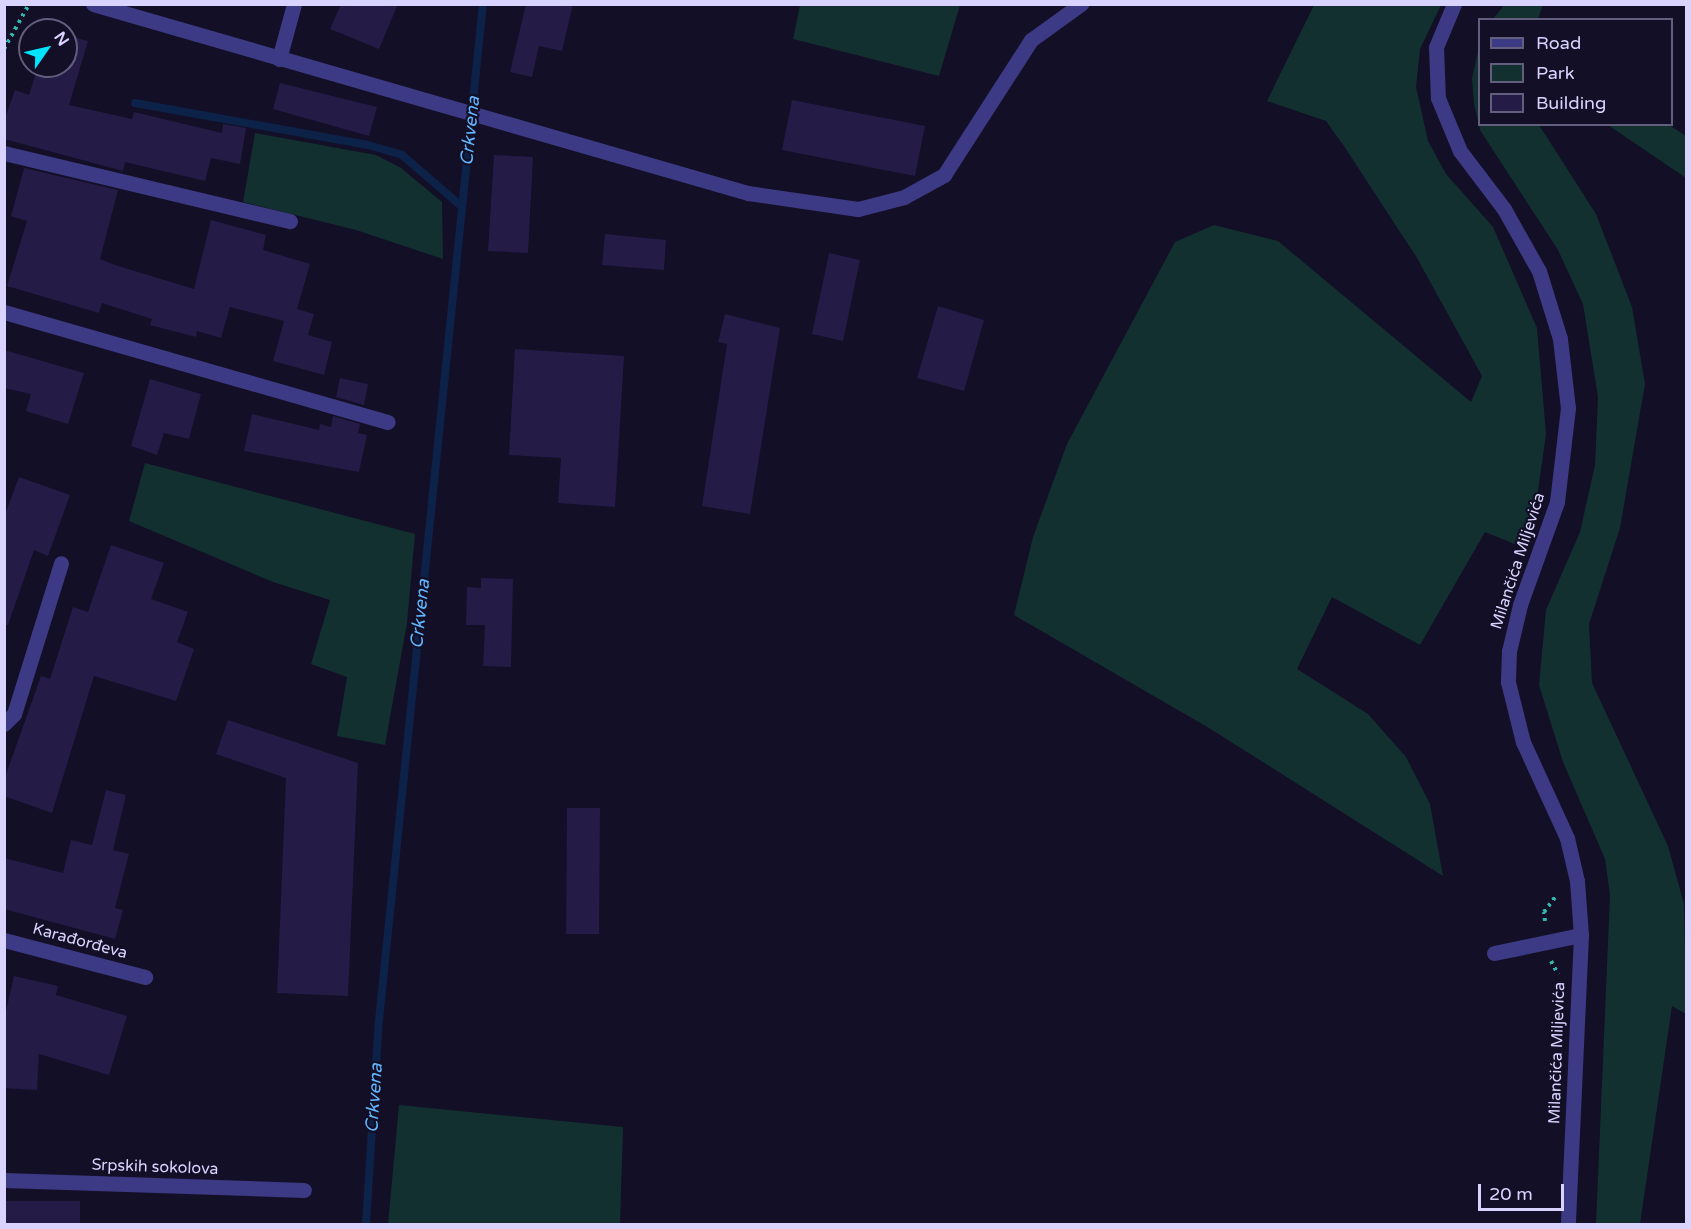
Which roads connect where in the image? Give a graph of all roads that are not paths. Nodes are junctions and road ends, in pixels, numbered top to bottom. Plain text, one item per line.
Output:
1 (93, 4) edge
2 (294, 4) edge
3 (1081, 4) edge
4 (1454, 4) edge
5 (279, 59) junction
6 (4, 153) edge
7 (290, 221) dead end
8 (4, 312) edge
9 (388, 422) dead end
10 (61, 563) dead end
11 (4, 724) edge
12 (1581, 935) junction
13 (4, 940) edge
14 (1494, 953) dead end
15 (146, 977) dead end
16 (4, 1180) edge
17 (304, 1190) dead end
18 (1568, 1224) edge

1 - 5 street
2 - 5 street
3 - 5 street
4 - 12 street, Milančića Miljevića
6 - 7 street
8 - 9 street
10 - 11 street
12 - 14 street
12 - 18 street, Milančića Miljevića
13 - 15 street, Karađorđeva
16 - 17 street, Srpskih sokolova

